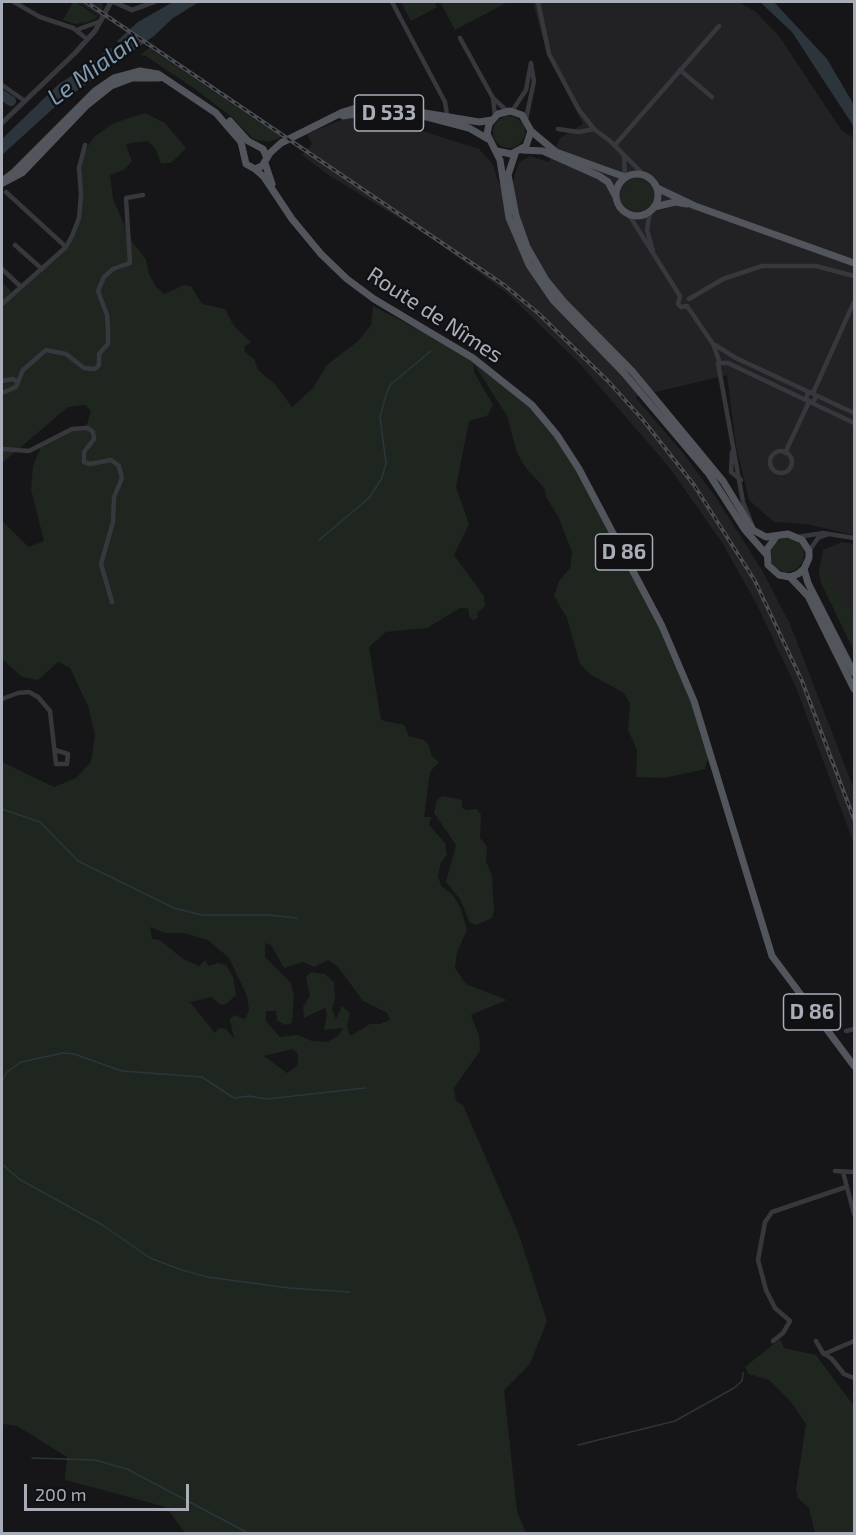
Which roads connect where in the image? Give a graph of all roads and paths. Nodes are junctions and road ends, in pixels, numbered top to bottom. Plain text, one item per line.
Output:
1 (14, 2) edge
2 (112, 2) edge
3 (154, 2) edge
4 (392, 2) edge
5 (538, 2) edge
6 (100, 21) junction
7 (719, 26) dead end
8 (76, 29) junction
9 (95, 31) junction
10 (460, 38) dead end
11 (87, 39) junction
12 (680, 70) junction
13 (2, 85) edge
14 (712, 97) dead end
15 (493, 98) junction
16 (25, 101) junction
17 (208, 107) junction
18 (509, 111) junction
19 (447, 115) junction
20 (493, 118) junction
21 (526, 119) junction
22 (2, 123) edge
23 (321, 123) junction
24 (558, 129) dead end
25 (594, 129) junction
26 (531, 131) junction
27 (488, 139) junction
28 (281, 143) junction
29 (85, 145) dead end
30 (615, 145) junction
31 (258, 147) junction
32 (497, 151) junction
33 (244, 152) junction
34 (519, 152) junction
35 (623, 154) junction
36 (266, 160) junction
37 (255, 169) junction
38 (643, 174) junction
39 (625, 177) junction
40 (2, 182) edge
41 (657, 188) junction
42 (6, 192) dead end
43 (143, 195) dead end
44 (615, 195) junction
45 (279, 200) junction
46 (695, 206) junction
47 (652, 209) junction
48 (629, 215) junction
49 (15, 245) dead end
50 (66, 247) junction
51 (654, 253) junction
52 (855, 262) edge
53 (2, 268) edge
54 (42, 269) junction
55 (855, 276) edge
56 (20, 286) junction
57 (680, 296) junction
58 (689, 299) junction
59 (855, 302) edge
60 (2, 304) edge
61 (687, 306) junction
62 (713, 344) junction
63 (723, 350) junction
64 (717, 354) junction
65 (731, 355) junction
66 (718, 362) junction
67 (727, 364) junction
68 (720, 377) junction
69 (2, 381) edge
70 (16, 381) junction
71 (2, 393) edge
72 (813, 393) junction
73 (809, 402) junction
74 (855, 413) edge
75 (855, 423) edge
76 (2, 449) edge
77 (785, 453) junction
78 (753, 530) junction
79 (831, 534) junction
80 (776, 537) junction
81 (798, 537) junction
82 (855, 538) edge
83 (809, 551) junction
84 (766, 554) junction
85 (804, 569) junction
86 (790, 577) junction
87 (112, 602) dead end
88 (855, 674) edge
89 (855, 689) edge
90 (2, 699) edge
91 (55, 750) junction
92 (855, 1029) edge
93 (846, 1030) dead end
94 (855, 1066) edge
95 (835, 1171) dead end
96 (843, 1172) junction
97 (855, 1172) edge
98 (846, 1187) junction
99 (855, 1214) edge
100 (773, 1341) dead end
101 (816, 1341) dead end
102 (855, 1341) edge
103 (824, 1354) junction
104 (855, 1378) edge

1 - 8 street
2 - 3 street
2 - 6 street
4 - 19 street
5 - 25 street
6 - 8 street
6 - 9 street
7 - 12 street
8 - 9 street
8 - 11 street
9 - 11 street
10 - 15 street
11 - 16 street
12 - 14 street
12 - 30 street
13 - 16 street
15 - 18 street
15 - 20 street
16 - 22 street
17 - 31 main road, Route de Nîmes
17 - 33 main road
17 - 40 main road
18 - 20 main road
18 - 21 main road
18 - 21 street
19 - 20 main road, D 533
19 - 23 main road, D 533
20 - 27 main road
21 - 26 main road
23 - 27 main road, D 533
23 - 28 main road, D 533
24 - 25 street
25 - 30 street
26 - 34 main road
26 - 39 main road
27 - 32 main road
28 - 31 main road, D 533
28 - 36 main road, D 533
29 - 50 street
30 - 35 street
31 - 33 main road
31 - 36 main road, Route de Nîmes
32 - 34 main road
32 - 84 main road
33 - 37 main road, Route de Nîmes
34 - 44 main road
34 - 78 main road
35 - 38 street
35 - 39 street
36 - 37 main road
36 - 45 main road, Route de Nîmes / D 86
37 - 45 main road, Route de Nîmes / D 86
38 - 39 main road
38 - 41 main road
39 - 44 main road
41 - 46 main road
41 - 47 main road
42 - 50 street
43 - 70 street
44 - 48 main road
45 - 94 main road, Route de Nîmes / D 86
46 - 47 main road
46 - 52 main road
47 - 48 main road
47 - 51 street
48 - 51 street
49 - 54 street
50 - 54 street
51 - 57 street
53 - 56 street
54 - 56 street
55 - 58 street
56 - 60 street
57 - 58 street
57 - 61 street
58 - 61 street
59 - 72 street
61 - 62 street
62 - 63 street
62 - 64 street
63 - 64 street
63 - 65 street
64 - 66 street
65 - 67 street
65 - 72 street
66 - 67 street
66 - 68 street
67 - 68 street
67 - 73 street
68 - 78 street
69 - 70 street
70 - 71 street
72 - 73 street
72 - 74 street
73 - 75 street
73 - 77 street
76 - 87 street
77 - 77 street
78 - 80 main road
79 - 81 street
79 - 82 street
79 - 83 street
80 - 81 main road
80 - 84 main road
81 - 83 main road
83 - 85 main road
84 - 86 main road
85 - 86 main road
85 - 88 main road
86 - 89 main road
90 - 91 street
91 - 91 street
92 - 93 street
95 - 96 street
96 - 97 street
96 - 98 street
98 - 99 street
98 - 100 street
101 - 103 street
102 - 103 street
103 - 104 street

